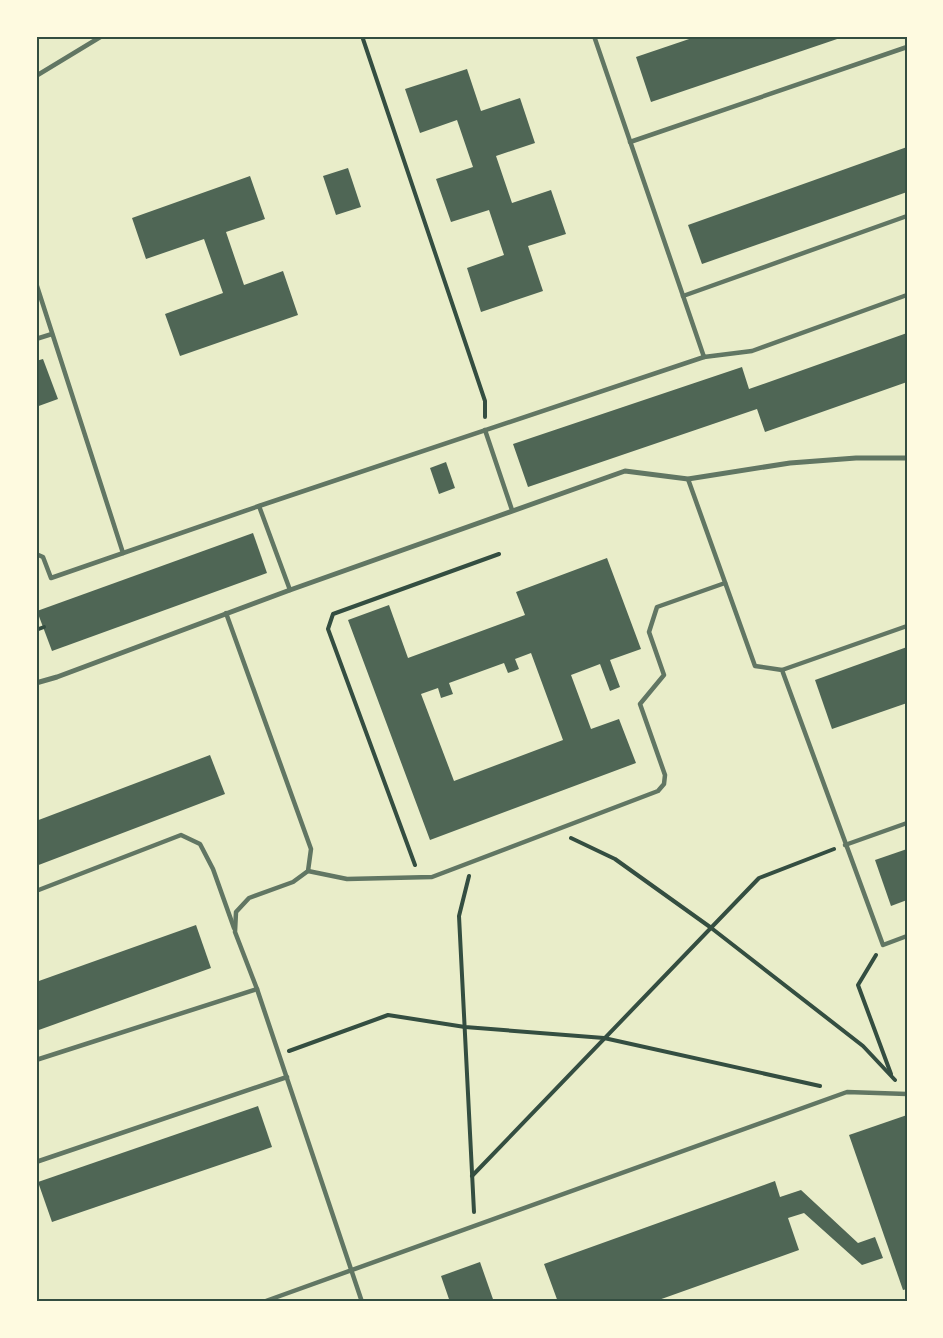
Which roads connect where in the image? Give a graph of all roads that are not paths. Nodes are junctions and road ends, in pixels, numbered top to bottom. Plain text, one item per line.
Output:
1 (102, 36) edge
2 (594, 36) edge
3 (907, 47) edge
4 (36, 76) edge
5 (630, 142) junction
6 (907, 216) edge
7 (36, 283) edge
8 (907, 295) edge
9 (683, 296) junction
10 (52, 334) junction
11 (36, 339) edge
12 (704, 357) junction
13 (485, 430) junction
14 (907, 458) edge
15 (688, 479) junction
16 (259, 506) junction
17 (512, 510) junction
18 (123, 553) junction
19 (36, 554) edge
20 (725, 583) junction
21 (290, 590) junction
22 (226, 613) junction
23 (907, 626) edge
24 (782, 670) junction
25 (36, 683) edge
26 (907, 823) edge
27 (845, 845) junction
28 (308, 871) junction
29 (36, 891) edge
30 (236, 932) junction
31 (907, 936) edge
32 (257, 988) junction
33 (36, 1060) edge
34 (287, 1077) junction
35 (907, 1094) edge
36 (36, 1162) edge
37 (351, 1270) junction
38 (263, 1302) edge
39 (362, 1302) edge

1 - 4 lane
2 - 5 lane
3 - 5 lane
5 - 9 lane
6 - 9 lane
7 - 10 lane
8 - 12 lane
9 - 12 lane
10 - 11 lane
10 - 18 lane
12 - 13 lane
13 - 16 lane
13 - 17 lane
14 - 15 street
15 - 17 street
15 - 20 lane
16 - 18 lane
16 - 21 lane
17 - 21 street
18 - 19 lane
20 - 24 lane
20 - 28 lane
21 - 22 street
22 - 25 street
22 - 28 lane
23 - 24 lane
24 - 27 lane
26 - 27 lane
27 - 31 lane
28 - 30 lane
29 - 30 lane
30 - 32 lane
32 - 33 lane
32 - 34 lane
34 - 36 lane
34 - 37 lane
35 - 37 lane
37 - 38 lane
37 - 39 lane

